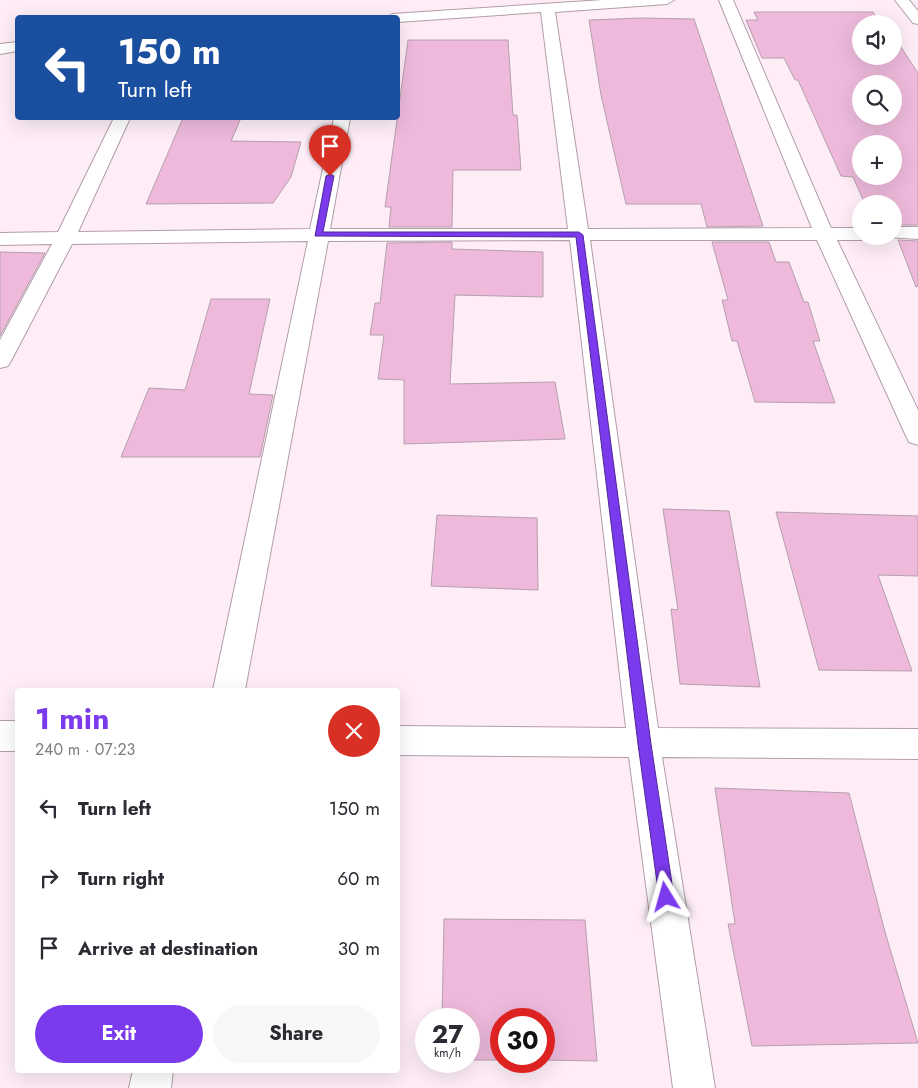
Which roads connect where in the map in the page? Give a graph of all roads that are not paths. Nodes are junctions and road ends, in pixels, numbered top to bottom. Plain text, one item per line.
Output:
1 (667, 0) edge
2 (726, 0) edge
3 (902, 0) edge
4 (547, 7) junction
5 (400, 17) edge
6 (918, 20) edge
7 (15, 46) edge
8 (0, 49) edge
9 (121, 120) edge
10 (342, 120) edge
11 (902, 233) edge
12 (918, 233) edge
13 (824, 234) junction
14 (852, 234) edge
15 (318, 235) junction
16 (579, 235) junction
17 (65, 238) junction
18 (0, 239) edge
19 (0, 361) edge
20 (918, 436) edge
21 (228, 688) edge
22 (0, 736) edge
23 (15, 736) edge
24 (400, 741) edge
25 (644, 744) junction
26 (918, 744) edge
27 (152, 1073) edge
28 (150, 1088) edge
29 (694, 1088) edge

1 - 4 street
2 - 13 street
3 - 6 street
4 - 5 street
4 - 16 street
7 - 8 street
9 - 17 street
10 - 15 street
11 - 12 street
13 - 14 street
13 - 16 street
13 - 20 street
15 - 16 street
15 - 17 street
15 - 21 street
16 - 25 street
17 - 18 street
17 - 19 street
22 - 23 street
24 - 25 street
25 - 26 street
25 - 29 street
27 - 28 street

